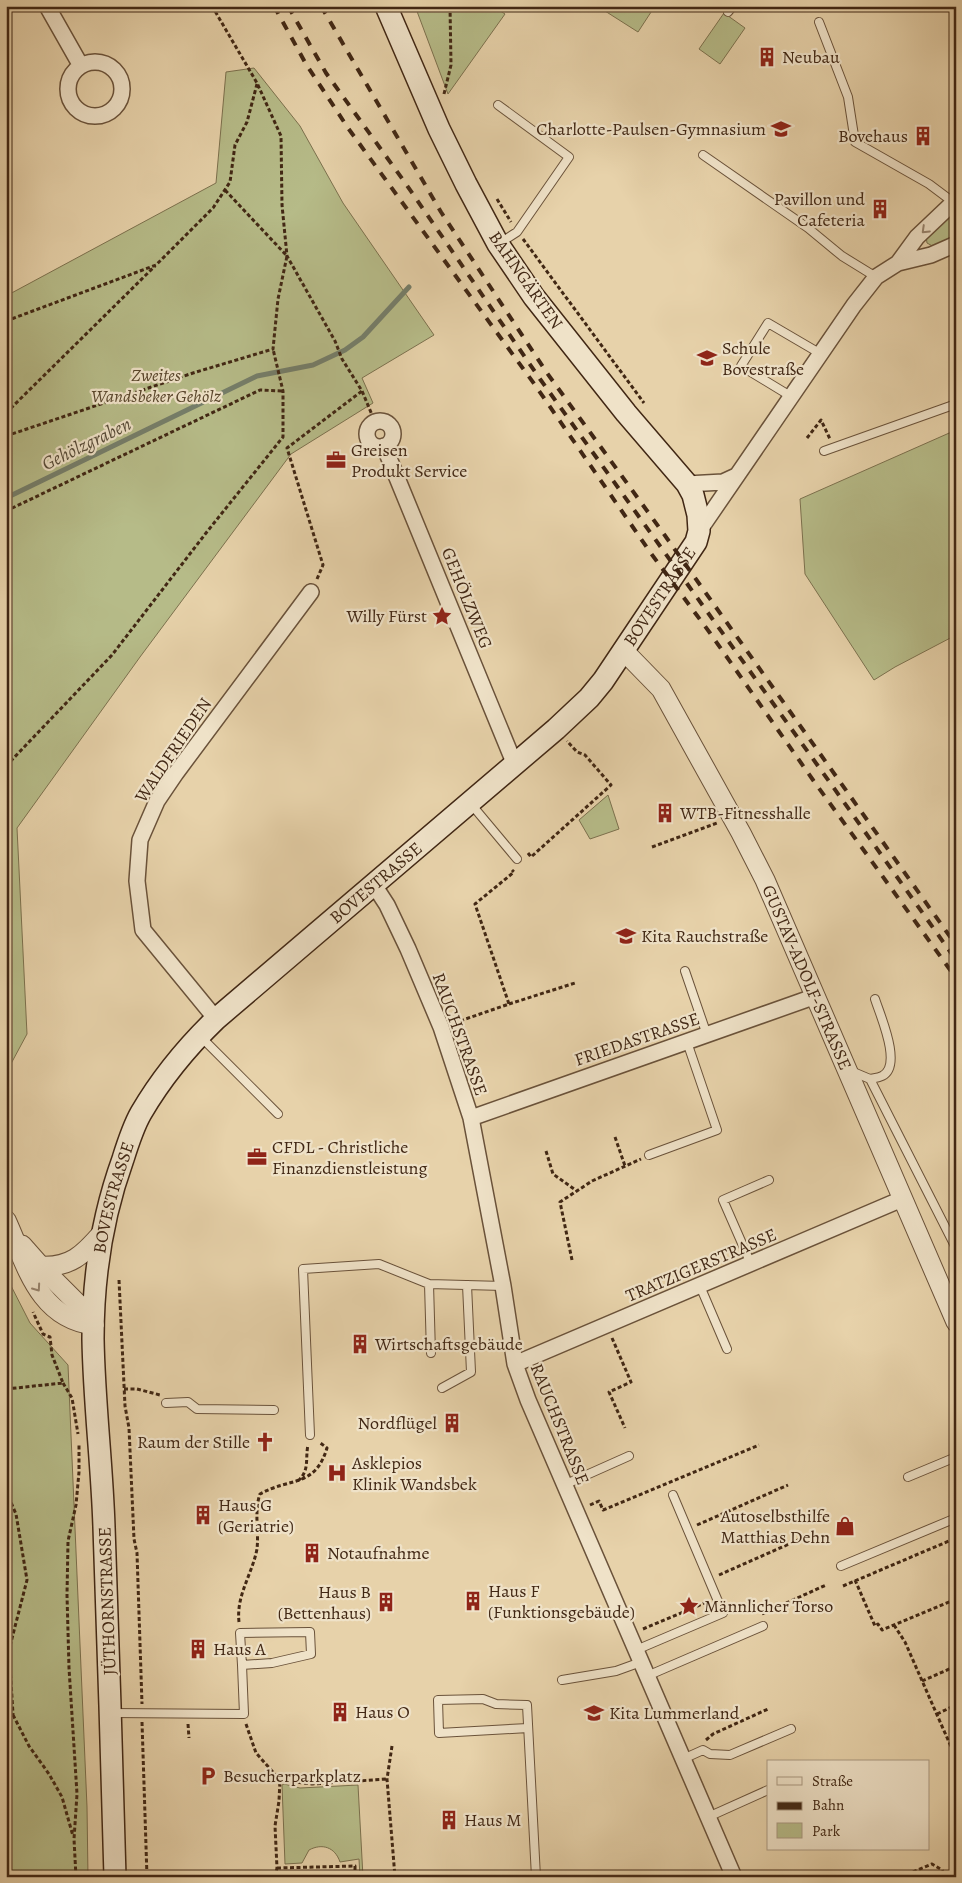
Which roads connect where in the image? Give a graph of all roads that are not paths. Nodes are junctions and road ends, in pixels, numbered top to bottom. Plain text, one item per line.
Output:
1 (48, 6) edge
2 (386, 6) edge
3 (819, 22) dead end
4 (81, 66) dead end
5 (498, 106) dead end
6 (704, 155) dead end
7 (955, 201) edge
8 (498, 244) junction
9 (956, 244) edge
10 (898, 263) junction
11 (876, 277) junction
12 (821, 354) junction
13 (792, 397) junction
14 (956, 404) edge
15 (375, 422) road end
16 (824, 451) dead end
17 (736, 476) junction
18 (687, 484) junction
19 (699, 531) junction
20 (312, 592) road end
21 (623, 650) junction
22 (514, 765) junction
23 (470, 803) junction
24 (517, 859) dead end
25 (374, 885) junction
26 (685, 971) dead end
27 (816, 996) junction
28 (875, 999) dead end
29 (216, 1019) junction
30 (199, 1035) junction
31 (707, 1035) junction
32 (687, 1042) junction
33 (847, 1070) junction
34 (870, 1079) junction
35 (278, 1114) dead end
36 (471, 1118) junction
37 (649, 1155) road end
38 (769, 1180) dead end
39 (902, 1199) junction
40 (8, 1224) edge
41 (102, 1233) junction
42 (956, 1248) edge
43 (750, 1264) junction
44 (40, 1266) junction
45 (429, 1284) junction
46 (467, 1285) junction
47 (503, 1286) junction
48 (700, 1286) junction
49 (956, 1322) edge
50 (94, 1325) junction
51 (727, 1349) dead end
52 (432, 1353) dead end
53 (515, 1364) junction
54 (442, 1388) dead end
55 (166, 1403) road end
56 (274, 1410) dead end
57 (310, 1435) road end
58 (629, 1456) dead end
59 (956, 1457) edge
60 (908, 1477) dead end
61 (564, 1485) junction
62 (673, 1495) dead end
63 (956, 1518) edge
64 (841, 1566) dead end
65 (763, 1626) dead end
66 (641, 1663) junction
67 (242, 1665) junction
68 (562, 1680) dead end
69 (111, 1713) junction
70 (528, 1728) junction
71 (792, 1729) dead end
72 (682, 1759) junction
73 (767, 1790) edge
74 (708, 1817) junction
75 (115, 1877) edge
76 (536, 1877) edge
77 (734, 1877) edge

1 - 4 street
2 - 8 main road, BAHNGÄRTEN
3 - 7 lane
5 - 8 lane
6 - 11 lane
7 -> 10 street, BOVESTRASSE
8 - 18 main road, BAHNGÄRTEN
9 - 10 street, BOVESTRASSE
10 - 11 street, BOVESTRASSE
11 - 12 street, BOVESTRASSE
12 - 13 street, BOVESTRASSE
12 - 13 lane
13 - 17 street, BOVESTRASSE
14 - 16 lane
15 - 22 street, GEHÖLZWEG
17 - 18 street
17 - 19 street, BOVESTRASSE
18 - 19 main road, BAHNGÄRTEN
19 - 21 main road, BOVESTRASSE
20 - 29 street, WALDFRIEDEN
21 - 22 main road, BOVESTRASSE
21 - 27 street, GUSTAV-ADOLF-STRASSE
22 - 23 main road, BOVESTRASSE
23 - 24 lane
23 - 25 main road, BOVESTRASSE
25 - 29 main road, BOVESTRASSE
25 - 36 street, RAUCHSTRASSE
26 - 31 lane
27 - 31 street, FRIEDASTRASSE
27 - 33 street, GUSTAV-ADOLF-STRASSE
28 - 34 lane
29 - 30 main road, BOVESTRASSE
30 - 35 lane
30 - 41 main road, BOVESTRASSE
31 - 32 street, FRIEDASTRASSE
32 - 36 street, FRIEDASTRASSE
32 - 37 lane
33 - 34 lane
33 - 39 street, GUSTAV-ADOLF-STRASSE
34 - 42 lane
36 - 47 street, RAUCHSTRASSE
38 - 43 lane
39 - 43 street, TRATZIGERSTRASSE
39 - 49 street, GUSTAV-ADOLF-STRASSE
40 - 44 street
40 -> 50 street
41 - 44 street
41 - 50 main road, BOVESTRASSE
43 - 48 street, TRATZIGERSTRASSE
44 - 50 street
45 - 46 lane
45 - 52 lane
45 - 57 lane
46 - 47 lane
46 - 54 lane
47 - 53 street, RAUCHSTRASSE
48 - 51 lane
48 - 53 street, TRATZIGERSTRASSE
50 - 69 main road, JÜTHORNSTRASSE
53 - 61 street, RAUCHSTRASSE
55 - 56 lane
58 - 61 lane
59 - 60 lane
61 - 66 street, RAUCHSTRASSE
62 - 66 lane
63 - 64 lane
65 - 66 lane
66 - 68 lane
66 - 72 street, RAUCHSTRASSE
67 - 67 lane
67 - 69 lane
69 - 75 main road, JÜTHORNSTRASSE
70 - 70 lane
70 - 76 lane
71 - 72 lane
72 - 74 street, RAUCHSTRASSE
73 - 74 lane
74 - 77 street, RAUCHSTRASSE

